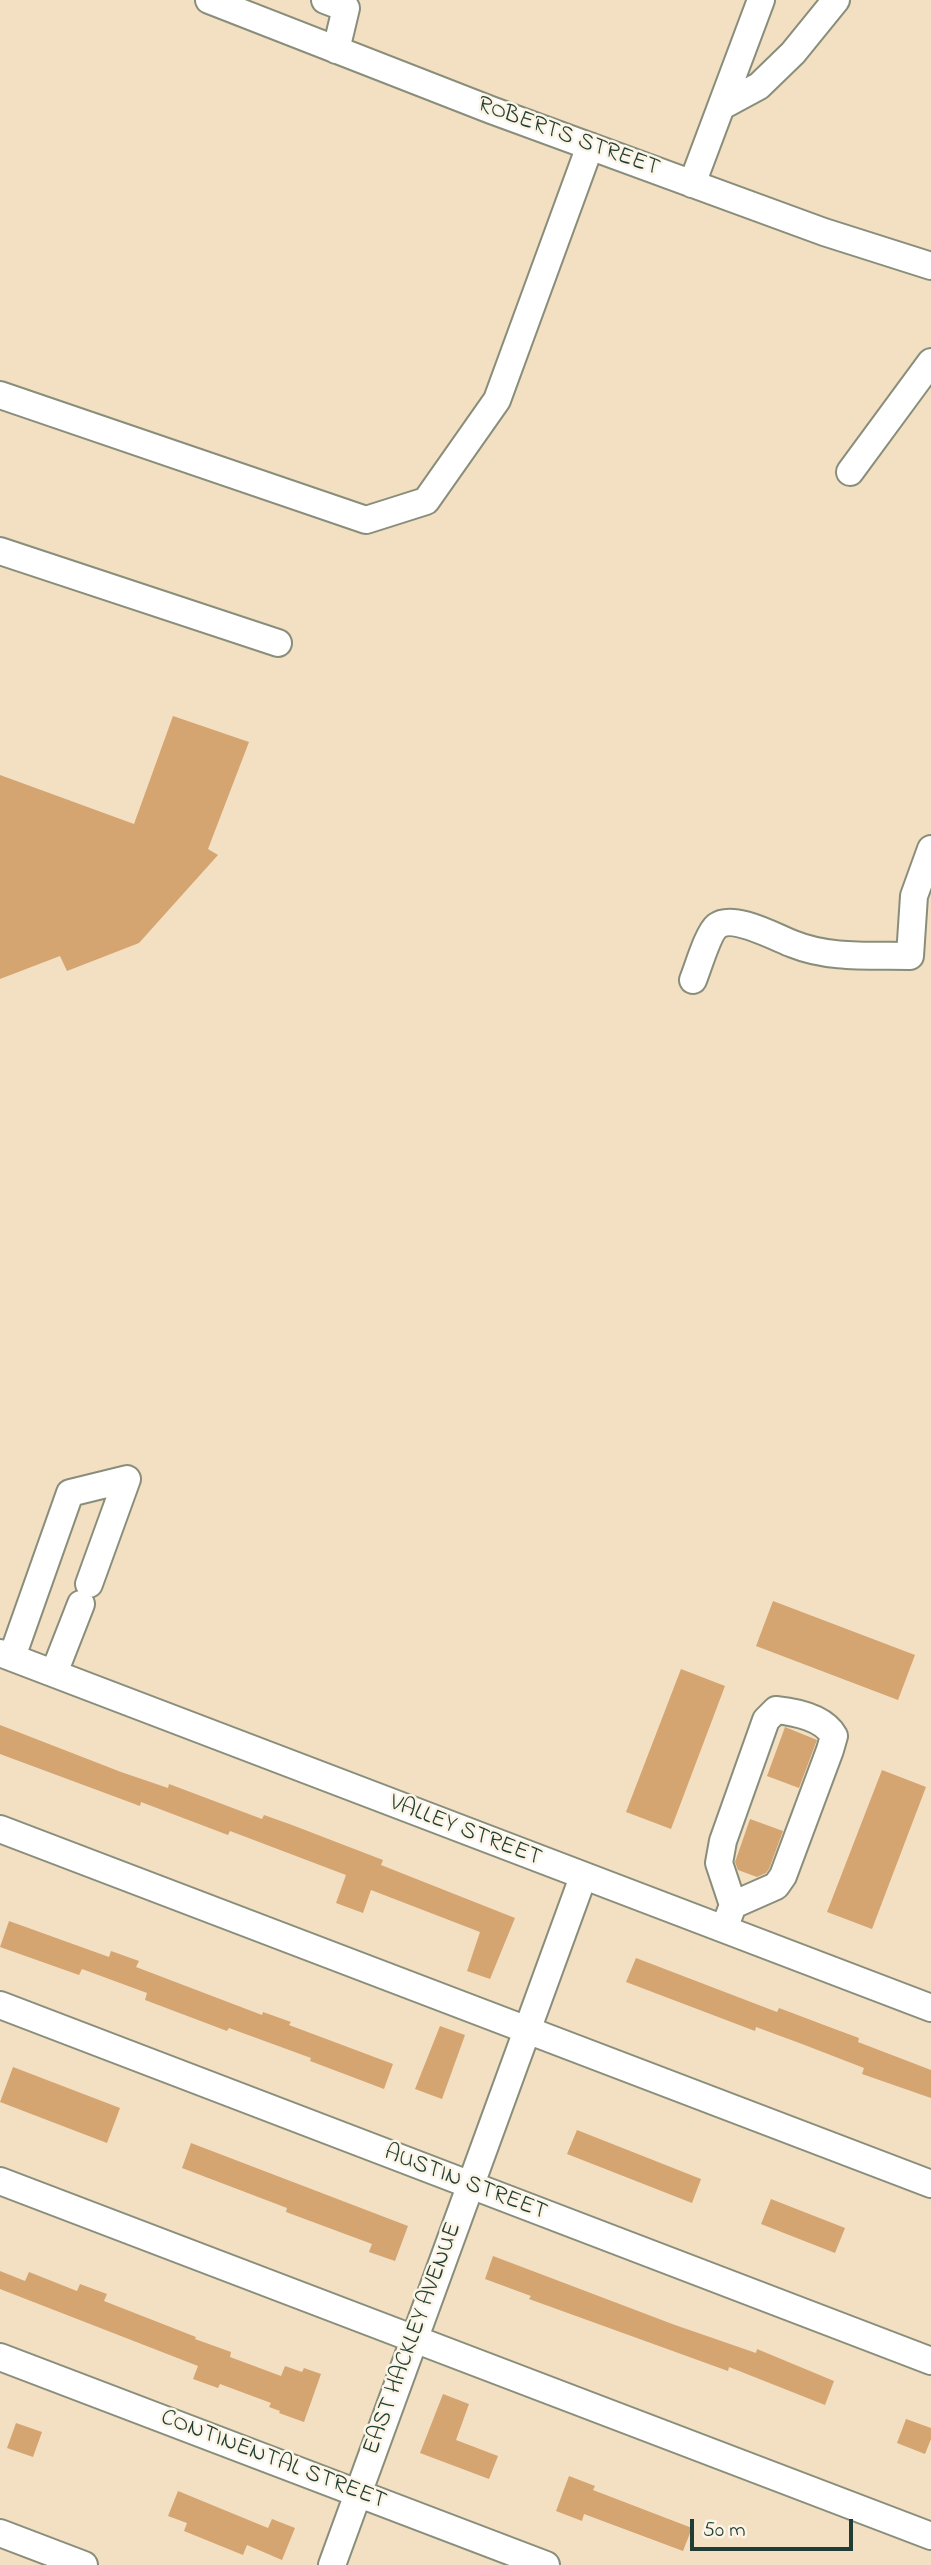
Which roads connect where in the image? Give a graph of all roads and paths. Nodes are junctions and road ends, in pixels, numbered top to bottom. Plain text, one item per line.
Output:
1 (209, 0) edge
2 (324, 0) edge
3 (761, 0) edge
4 (836, 0) edge
5 (336, 50) junction
6 (722, 106) junction
7 (590, 146) junction
8 (692, 184) junction
9 (931, 265) edge
10 (931, 362) edge
11 (0, 395) edge
12 (850, 472) dead end
13 (0, 551) edge
14 (278, 643) dead end
15 (931, 849) edge
16 (693, 980) dead end
17 (6, 1655) edge
18 (54, 1674) junction
19 (0, 1829) edge
20 (583, 1877) junction
21 (729, 1917) junction
22 (0, 2005) edge
23 (931, 2008) edge
24 (526, 2029) junction
25 (0, 2181) edge
26 (931, 2184) edge
27 (469, 2186) junction
28 (414, 2339) junction
29 (0, 2357) edge
30 (931, 2361) edge
31 (358, 2494) junction
32 (0, 2533) edge
33 (931, 2536) edge
34 (84, 2565) edge
35 (332, 2565) edge
36 (546, 2565) edge

1 - 5 street, ROBERTS STREET
2 - 5 street
3 - 6 street
4 - 6 street
5 - 7 street, ROBERTS STREET
6 - 8 street
7 - 8 street, ROBERTS STREET
7 - 11 street
8 - 9 street, ROBERTS STREET
10 - 12 street
13 - 14 street
15 - 16 street
17 - 18 street, VALLEY STREET
17 - 18 street
18 - 20 street, VALLEY STREET
19 - 24 street
20 - 21 street, VALLEY STREET
20 - 24 street, EAST HACKLEY AVENUE
21 - 21 street
21 - 23 street, VALLEY STREET
22 - 27 street, AUSTIN STREET
24 - 26 street
24 - 27 street, EAST HACKLEY AVENUE
25 - 28 street
27 - 28 street, EAST HACKLEY AVENUE
27 - 30 street, AUSTIN STREET
28 - 31 street, EAST HACKLEY AVENUE
28 - 33 street
29 - 31 street, CONTINENTAL STREET
31 - 35 street, EAST HACKLEY AVENUE
31 - 36 street, CONTINENTAL STREET
32 - 34 street

